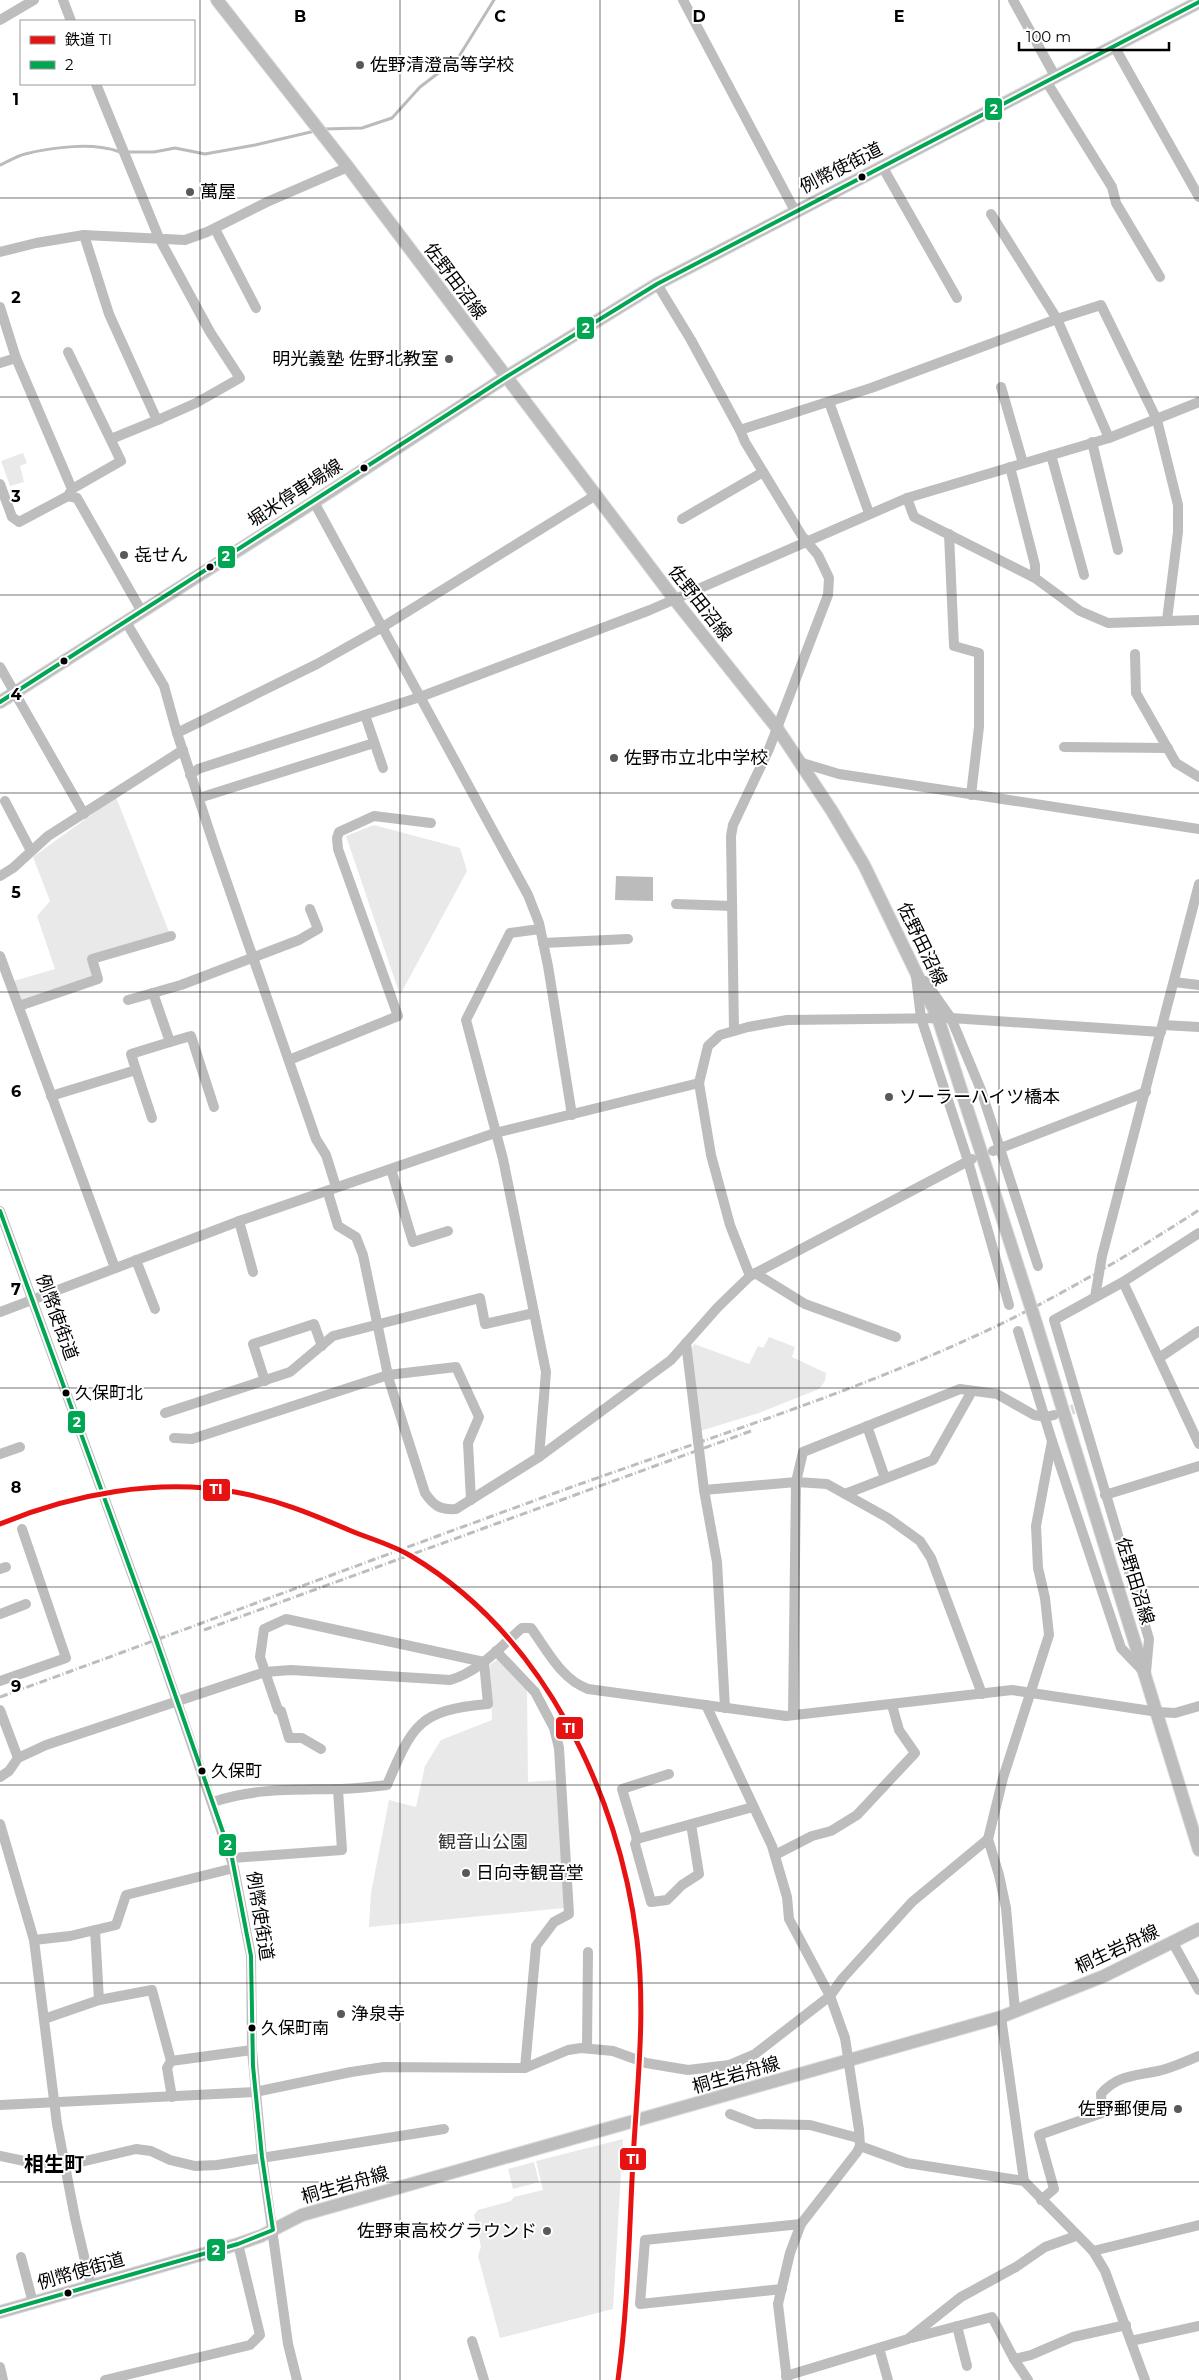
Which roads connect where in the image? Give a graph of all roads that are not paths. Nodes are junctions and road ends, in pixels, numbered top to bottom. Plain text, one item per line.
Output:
1 (34, 0) edge
2 (63, 0) edge
3 (217, 0) edge
4 (683, 0) edge
5 (1013, 0) edge
6 (1199, 2) edge
7 (0, 20) edge
8 (71, 20) edge
9 (1114, 46) junction
10 (1051, 79) junction
11 (96, 85) edge
12 (882, 166) junction
13 (348, 167) junction
14 (1199, 198) edge
15 (796, 211) junction
16 (991, 214) dead end
17 (214, 229) junction
18 (84, 235) junction
19 (159, 238) junction
20 (0, 252) edge
21 (1160, 277) dead end
22 (657, 284) junction
23 (957, 298) dead end
24 (0, 306) edge
25 (256, 308) dead end
26 (1057, 319) junction
27 (68, 352) dead end
28 (16, 358) junction
29 (0, 362) edge
30 (506, 377) junction
31 (1000, 387) dead end
32 (830, 402) junction
33 (1199, 402) edge
34 (160, 419) junction
35 (1157, 420) junction
36 (740, 430) junction
37 (1109, 438) junction
38 (111, 439) junction
39 (1092, 442) junction
40 (1051, 455) junction
41 (1023, 463) junction
42 (1010, 467) junction
43 (763, 472) junction
44 (0, 484) edge
45 (70, 493) junction
46 (596, 495) junction
47 (907, 498) junction
48 (314, 502) junction
49 (869, 512) junction
50 (682, 519) dead end
51 (949, 534) junction
52 (808, 542) junction
53 (1118, 550) dead end
54 (1084, 576) dead end
55 (1035, 578) junction
56 (675, 600) junction
57 (142, 612) junction
58 (1167, 620) junction
59 (1199, 620) edge
60 (126, 622) junction
61 (382, 628) junction
62 (1135, 654) dead end
63 (0, 667) edge
64 (15, 692) junction
65 (420, 697) junction
66 (0, 702) edge
67 (365, 715) junction
68 (777, 728) junction
69 (177, 733) junction
70 (374, 743) junction
71 (1064, 747) dead end
72 (1168, 748) junction
73 (183, 750) junction
74 (799, 762) junction
75 (382, 768) dead end
76 (190, 775) junction
77 (1199, 777) edge
78 (971, 795) junction
79 (199, 798) junction
80 (5, 801) dead end
81 (84, 814) junction
82 (432, 823) dead end
83 (1199, 829) edge
84 (31, 851) junction
85 (0, 876) edge
86 (1199, 884) edge
87 (676, 904) dead end
88 (732, 906) junction
89 (310, 909) dead end
90 (540, 929) junction
91 (171, 936) dead end
92 (628, 940) dead end
93 (543, 943) junction
94 (0, 956) edge
95 (253, 958) junction
96 (914, 966) junction
97 (1174, 982) junction
98 (1199, 985) edge
99 (153, 993) junction
100 (128, 1000) dead end
101 (19, 1006) junction
102 (922, 1018) junction
103 (945, 1018) junction
104 (1199, 1027) edge
105 (1162, 1029) junction
106 (734, 1031) junction
107 (170, 1042) junction
108 (289, 1060) junction
109 (136, 1070) junction
110 (699, 1082) junction
111 (1146, 1092) junction
112 (51, 1096) junction
113 (214, 1107) dead end
114 (572, 1115) junction
115 (152, 1118) dead end
116 (495, 1133) junction
117 (996, 1150) junction
118 (970, 1160) junction
119 (392, 1168) junction
120 (333, 1189) junction
121 (0, 1211) edge
122 (238, 1221) junction
123 (448, 1231) dead end
124 (1199, 1233) edge
125 (136, 1260) junction
126 (1038, 1266) dead end
127 (115, 1268) junction
128 (253, 1272) dead end
129 (752, 1274) junction
130 (1123, 1282) junction
131 (1095, 1297) junction
132 (32, 1300) junction
133 (1009, 1305) dead end
134 (155, 1309) dead end
135 (0, 1312) edge
136 (534, 1314) junction
137 (379, 1326) junction
138 (1018, 1331) dead end
139 (1199, 1331) edge
140 (896, 1337) dead end
141 (686, 1343) junction
142 (322, 1346) junction
143 (1159, 1358) junction
144 (388, 1375) junction
145 (265, 1381) junction
146 (972, 1391) junction
147 (165, 1413) dead end
148 (1050, 1416) junction
149 (867, 1426) junction
150 (174, 1438) dead end
151 (1052, 1441) junction
152 (1199, 1444) edge
153 (20, 1447) dead end
154 (0, 1454) edge
155 (539, 1457) junction
156 (1199, 1466) edge
157 (885, 1478) junction
158 (796, 1482) junction
159 (704, 1490) junction
160 (845, 1494) junction
161 (1105, 1495) junction
162 (471, 1500) junction
163 (22, 1529) dead end
164 (26, 1604) dead end
165 (0, 1614) edge
166 (496, 1651) junction
167 (484, 1662) junction
168 (265, 1672) junction
169 (1146, 1673) junction
170 (0, 1681) edge
171 (1032, 1692) junction
172 (982, 1694) junction
173 (177, 1701) junction
174 (706, 1705) junction
175 (892, 1705) junction
176 (1199, 1706) edge
177 (725, 1708) junction
178 (0, 1710) edge
179 (1158, 1712) junction
180 (793, 1715) junction
181 (321, 1749) dead end
182 (18, 1758) junction
183 (669, 1774) dead end
184 (0, 1777) edge
185 (338, 1790) junction
186 (212, 1802) junction
187 (753, 1807) junction
188 (0, 1824) edge
189 (692, 1824) junction
190 (637, 1839) junction
191 (988, 1839) junction
192 (1199, 1850) edge
193 (775, 1854) junction
194 (233, 1863) junction
195 (1199, 1929) edge
196 (95, 1930) junction
197 (34, 1940) junction
198 (1173, 1943) junction
199 (588, 1952) dead end
200 (1199, 1990) edge
201 (830, 1996) junction
202 (99, 2000) junction
203 (1015, 2011) junction
204 (1000, 2017) junction
205 (44, 2019) junction
206 (587, 2048) junction
207 (252, 2050) junction
208 (1199, 2056) edge
209 (849, 2061) junction
210 (170, 2062) junction
211 (524, 2068) junction
212 (255, 2092) junction
213 (172, 2097) junction
214 (54, 2103) junction
215 (0, 2105) edge
216 (730, 2114) dead end
217 (444, 2129) dead end
218 (859, 2142) junction
219 (0, 2156) edge
220 (262, 2157) junction
221 (64, 2166) junction
222 (1024, 2181) junction
223 (1041, 2200) junction
224 (801, 2224) junction
225 (1199, 2225) edge
226 (273, 2230) junction
227 (1076, 2236) junction
228 (238, 2244) junction
229 (1093, 2251) junction
230 (21, 2257) dead end
231 (92, 2286) junction
232 (782, 2289) junction
233 (33, 2303) junction
234 (0, 2312) edge
235 (957, 2326) junction
236 (1126, 2326) junction
237 (1199, 2326) edge
238 (908, 2339) junction
239 (472, 2340) dead end
240 (1131, 2341) junction
241 (879, 2348) junction
242 (1014, 2359) junction
243 (0, 2366) edge
244 (967, 2366) dead end
245 (119, 2378) edge
246 (784, 2378) edge
247 (3, 2380) edge
248 (105, 2380) edge
249 (297, 2380) edge
250 (484, 2380) edge
251 (888, 2380) edge
252 (1028, 2380) edge
253 (1145, 2380) edge

1 - 7 street
2 - 8 street
3 - 13 main road, 佐野田沼線
4 - 15 street
5 - 10 street
6 - 9 main road, 例幣使街道
9 - 10 main road, 例幣使街道
9 - 14 street
10 - 12 main road, 例幣使街道
10 - 21 street
11 - 19 street
12 - 15 main road, 例幣使街道
12 - 23 street
13 - 17 street
13 - 30 main road, 佐野田沼線
15 - 22 main road, 例幣使街道
16 - 26 street
17 - 19 street
17 - 25 street
18 - 19 street
18 - 20 street
18 - 34 street
19 - 34 street
22 - 30 main road, 例幣使街道
22 - 36 street
24 - 28 street
26 - 32 street
26 - 35 street
26 - 37 street
27 - 38 street
28 - 29 street
28 - 45 street
30 - 46 main road, 佐野田沼線
30 - 48 main road, 堀米停車場線
31 - 41 street
32 - 36 street
32 - 49 street
33 - 35 street
34 - 38 street
35 - 37 street
35 - 58 street
36 - 43 street
37 - 39 street
38 - 45 street
39 - 40 street
39 - 53 street
40 - 41 street
40 - 54 street
41 - 42 street
42 - 47 street
42 - 55 street
43 - 50 street
43 - 52 street
44 - 45 street
45 - 57 street
46 - 56 main road, 佐野田沼線
46 - 61 street
47 - 49 street
47 - 51 street
48 - 57 main road, 堀米停車場線
48 - 61 street
49 - 52 street
51 - 55 street
51 - 78 street
52 - 56 street
52 - 68 street
55 - 58 street
56 - 65 street
56 - 68 main road, 佐野田沼線
57 - 60 main road, 堀米停車場線
58 - 59 street
60 - 64 main road, 堀米停車場線
60 - 69 street
61 - 65 street
61 - 69 street
62 - 72 street
63 - 64 street
64 - 66 main road, 堀米停車場線
64 - 81 street
65 - 67 street
65 - 90 street
67 - 70 street
67 - 76 street
68 - 74 main road, 佐野田沼線
68 - 88 street
69 - 73 street
70 - 75 street
70 - 79 street
71 - 72 street
72 - 77 street
73 - 76 street
73 - 81 street
74 - 78 street
74 - 96 main road, 佐野田沼線
76 - 79 street
78 - 83 street
79 - 95 street
80 - 84 street
81 - 84 street
82 - 108 street
84 - 85 street
86 - 97 street
87 - 88 street
88 - 106 street
89 - 95 street
90 - 93 street
90 - 116 street
91 - 101 street
92 - 93 street
93 - 114 street
94 - 101 street
95 - 99 street
95 - 108 street
96 - 102 street
96 - 103 main road, 佐野田沼線
97 - 98 street
97 - 105 street
99 - 100 street
99 - 107 street
101 - 112 street
102 - 103 street
102 - 106 street
102 - 118 street
103 - 105 street
103 - 117 street
103 - 169 main road, 佐野田沼線, bridge
104 - 105 street
105 - 111 street
106 - 110 street
107 - 109 street
107 - 113 street
108 - 120 street
109 - 112 street
109 - 115 street
110 - 114 street
110 - 129 street
111 - 117 street
111 - 131 street
112 - 127 street
114 - 116 street
116 - 119 street
116 - 136 street
117 - 126 street
118 - 129 street
118 - 133 street
119 - 120 street
119 - 123 street
120 - 122 street
120 - 137 street
121 - 132 street, 例幣使街道
122 - 125 street
122 - 128 street
124 - 130 street
125 - 127 street
125 - 134 street
127 - 132 street
129 - 140 street
129 - 141 street
130 - 131 street
130 - 143 street
131 - 161 street
132 - 135 street
132 - 173 street, 例幣使街道
136 - 137 street
136 - 155 street
137 - 142 street
137 - 144 street
138 - 148 street
139 - 143 street
141 - 155 street
141 - 159 street
142 - 145 street
142 - 145 street
143 - 152 street
144 - 150 street
144 - 162 street
144 - 162 street
145 - 147 street
146 - 148 street
146 - 149 street
146 - 157 street
148 - 151 street
149 - 157 street
149 - 158 street
151 - 169 street
151 - 171 street
153 - 154 street
155 - 162 street
156 - 161 street
157 - 160 street
158 - 159 street
158 - 160 street
158 - 180 street
159 - 177 street
160 - 172 street
161 - 169 street
163 - 170 street
164 - 165 street
166 - 167 street
166 - 174 street
166 - 211 street
167 - 168 street
167 - 168 street
167 - 185 street
168 - 173 street
168 - 181 street
169 - 179 main road, 佐野田沼線
171 - 172 street
171 - 179 street
171 - 191 street
172 - 175 street
173 - 182 street
173 - 186 street, 例幣使街道
174 - 177 street
174 - 187 street
175 - 180 street
175 - 193 street
176 - 179 street
177 - 180 street
178 - 182 street
179 - 192 main road, 佐野田沼線
182 - 184 street
183 - 190 street
185 - 186 street
185 - 194 street
186 - 194 street, 例幣使街道
187 - 189 street
187 - 193 street
188 - 197 street
189 - 190 street
189 - 190 street
191 - 201 street
191 - 203 street
193 - 201 street
194 - 196 street
194 - 207 street, 例幣使街道
195 - 198 main road, 桐生岩舟線
196 - 197 street
196 - 202 street
197 - 205 street
198 - 200 street
198 - 203 main road, 桐生岩舟線
199 - 206 street
201 - 206 street
201 - 209 street
202 - 205 street
202 - 210 street
203 - 204 main road, 桐生岩舟線
204 - 209 main road, 桐生岩舟線
204 - 222 street
205 - 214 street
206 - 211 street
207 - 210 street
207 - 212 street, 例幣使街道
208 - 223 street
209 - 218 street
209 - 226 main road, 桐生岩舟線
210 - 213 street
211 - 212 street
212 - 213 street
212 - 220 street, 例幣使街道
213 - 214 street
214 - 215 street
214 - 221 street
216 - 218 street
217 - 220 street
218 - 222 street
218 - 224 street
219 - 221 street
220 - 221 street
220 - 226 street, 例幣使街道
221 - 231 street
222 - 223 street
223 - 227 street
224 - 232 street
224 - 232 street
225 - 229 street
226 - 228 main road, 例幣使街道
226 - 249 street
227 - 229 street
227 - 238 street
228 - 231 main road, 例幣使街道
228 - 245 street
229 - 236 street
230 - 233 street
231 - 233 main road, 例幣使街道
232 - 246 street
233 - 234 main road, 例幣使街道
235 - 238 street
235 - 242 street
235 - 244 street
236 - 240 street
236 - 242 street
237 - 240 street
238 - 241 street
239 - 250 street
240 - 253 street
241 - 246 street
241 - 251 street
242 - 252 street
243 - 247 street
245 - 248 street

